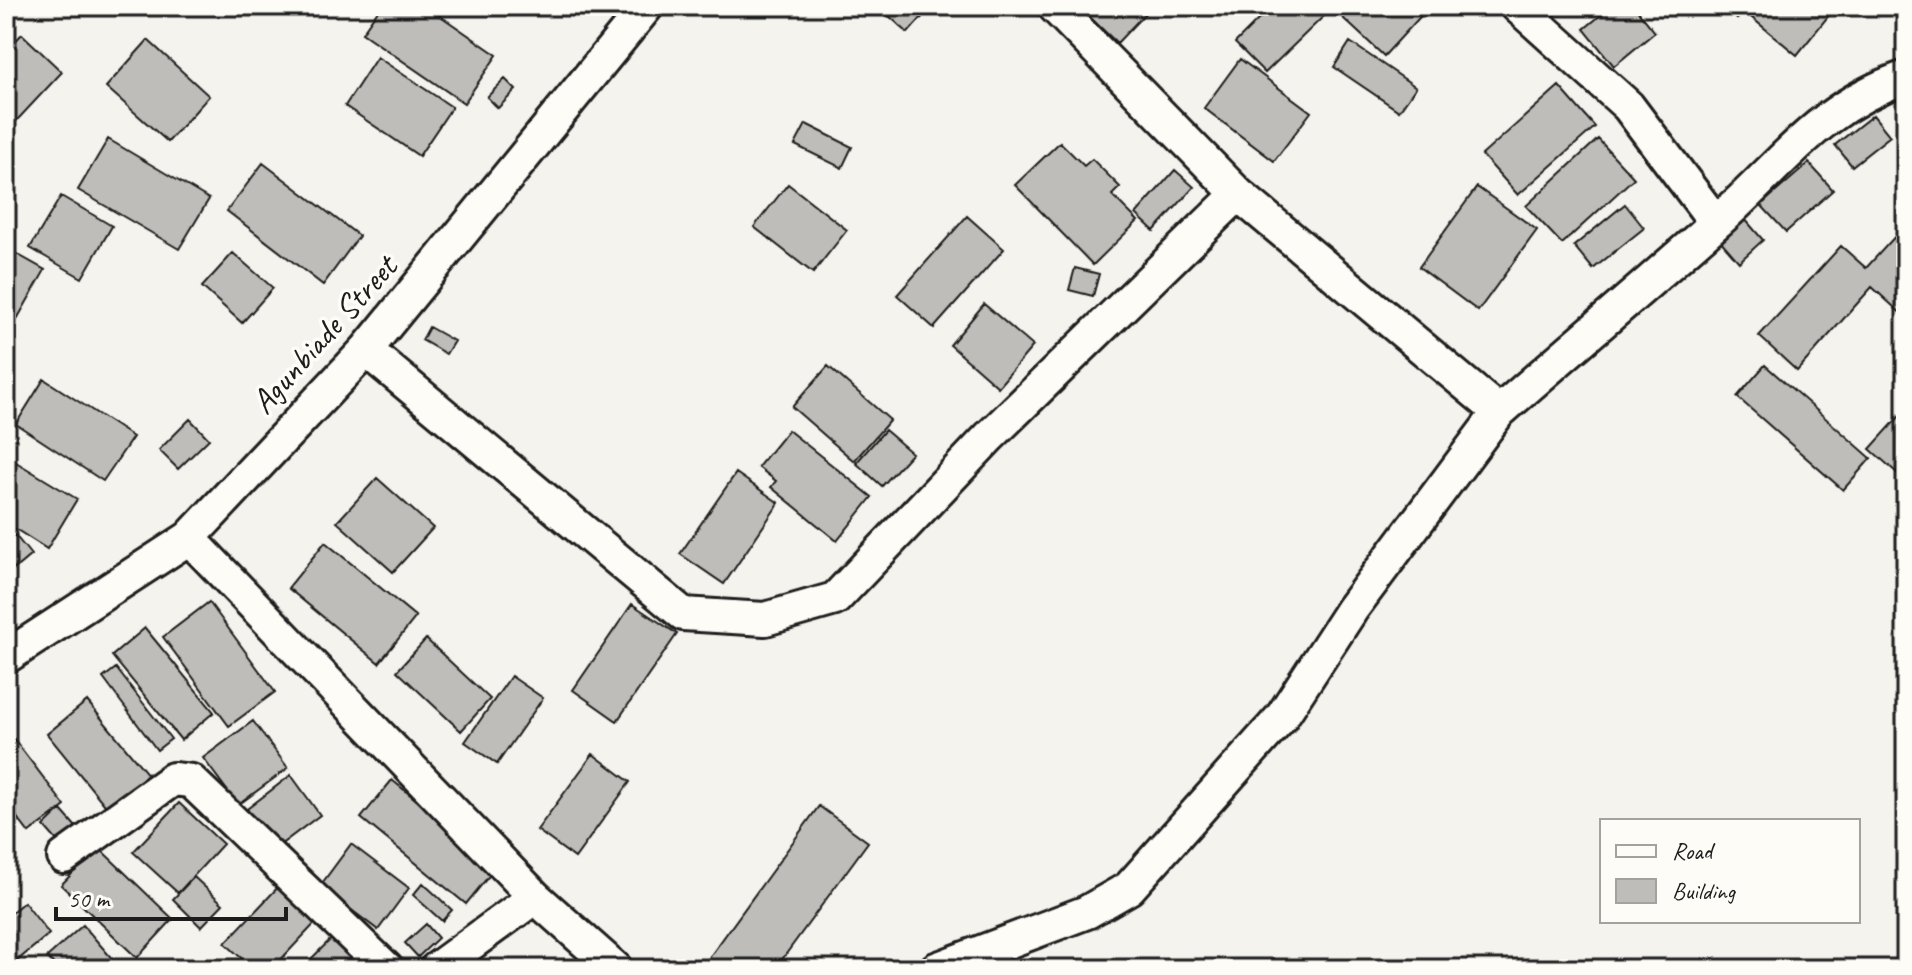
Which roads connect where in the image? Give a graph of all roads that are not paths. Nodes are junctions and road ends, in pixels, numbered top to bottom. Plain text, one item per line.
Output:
1 (647, 6) edge
2 (1054, 6) edge
3 (1517, 6) edge
4 (1906, 77) edge
5 (1238, 194) junction
6 (1716, 223) junction
7 (366, 350) junction
8 (1499, 412) junction
9 (189, 538) junction
10 (6, 657) edge
11 (64, 857) dead end
12 (535, 897) junction
13 (387, 969) edge
14 (436, 969) edge
15 (616, 969) edge
16 (936, 969) edge

1 - 7 street, Agunbiade Street
2 - 5 street
3 - 6 street
4 - 6 street
5 - 7 street
5 - 8 street
6 - 8 street
7 - 9 street, Agunbiade Street
8 - 16 street
9 - 10 street, Agunbiade Street
9 - 12 street
11 - 13 street
12 - 14 street
12 - 15 street

